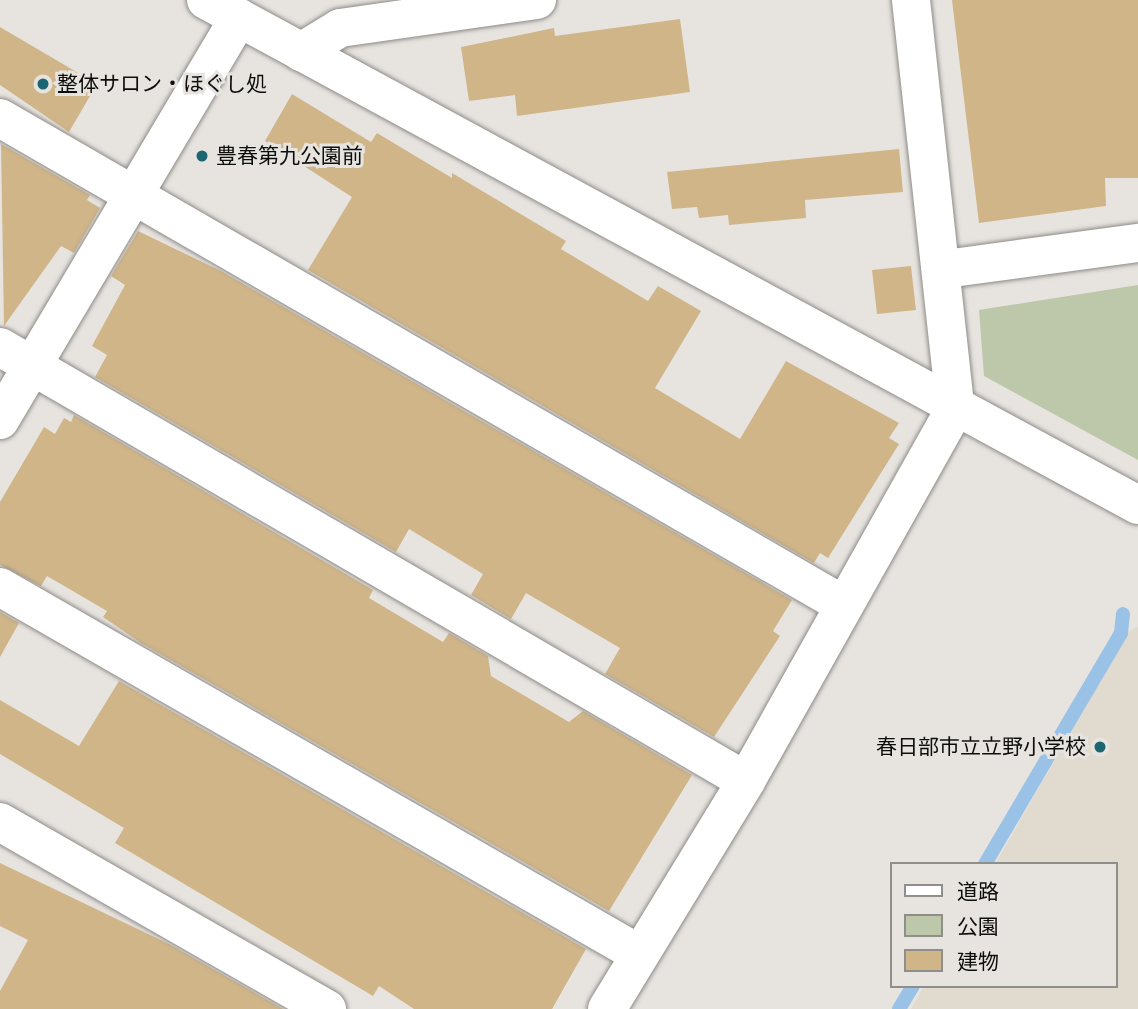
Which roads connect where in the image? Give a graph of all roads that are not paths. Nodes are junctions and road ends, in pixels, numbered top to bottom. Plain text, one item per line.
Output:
1 (206, 0) edge
2 (537, 0) edge
3 (911, 0) edge
4 (239, 18) junction
5 (301, 52) junction
6 (0, 118) edge
7 (133, 198) junction
8 (1138, 243) edge
9 (945, 269) junction
10 (15, 356) edge
11 (955, 408) junction
12 (0, 420) edge
13 (1138, 505) edge
14 (0, 587) edge
15 (844, 605) junction
16 (746, 781) junction
17 (0, 822) edge
18 (639, 954) junction
19 (327, 1009) edge
20 (607, 1009) edge

1 - 4 street
2 - 5 street
3 - 9 street
4 - 5 street
4 - 7 street
5 - 11 street
6 - 7 street
7 - 10 street
7 - 15 street
8 - 9 street
9 - 11 street
10 - 12 street
10 - 16 street
11 - 13 street
11 - 15 street
14 - 18 street
15 - 16 street
16 - 18 street
17 - 19 street
18 - 20 street

